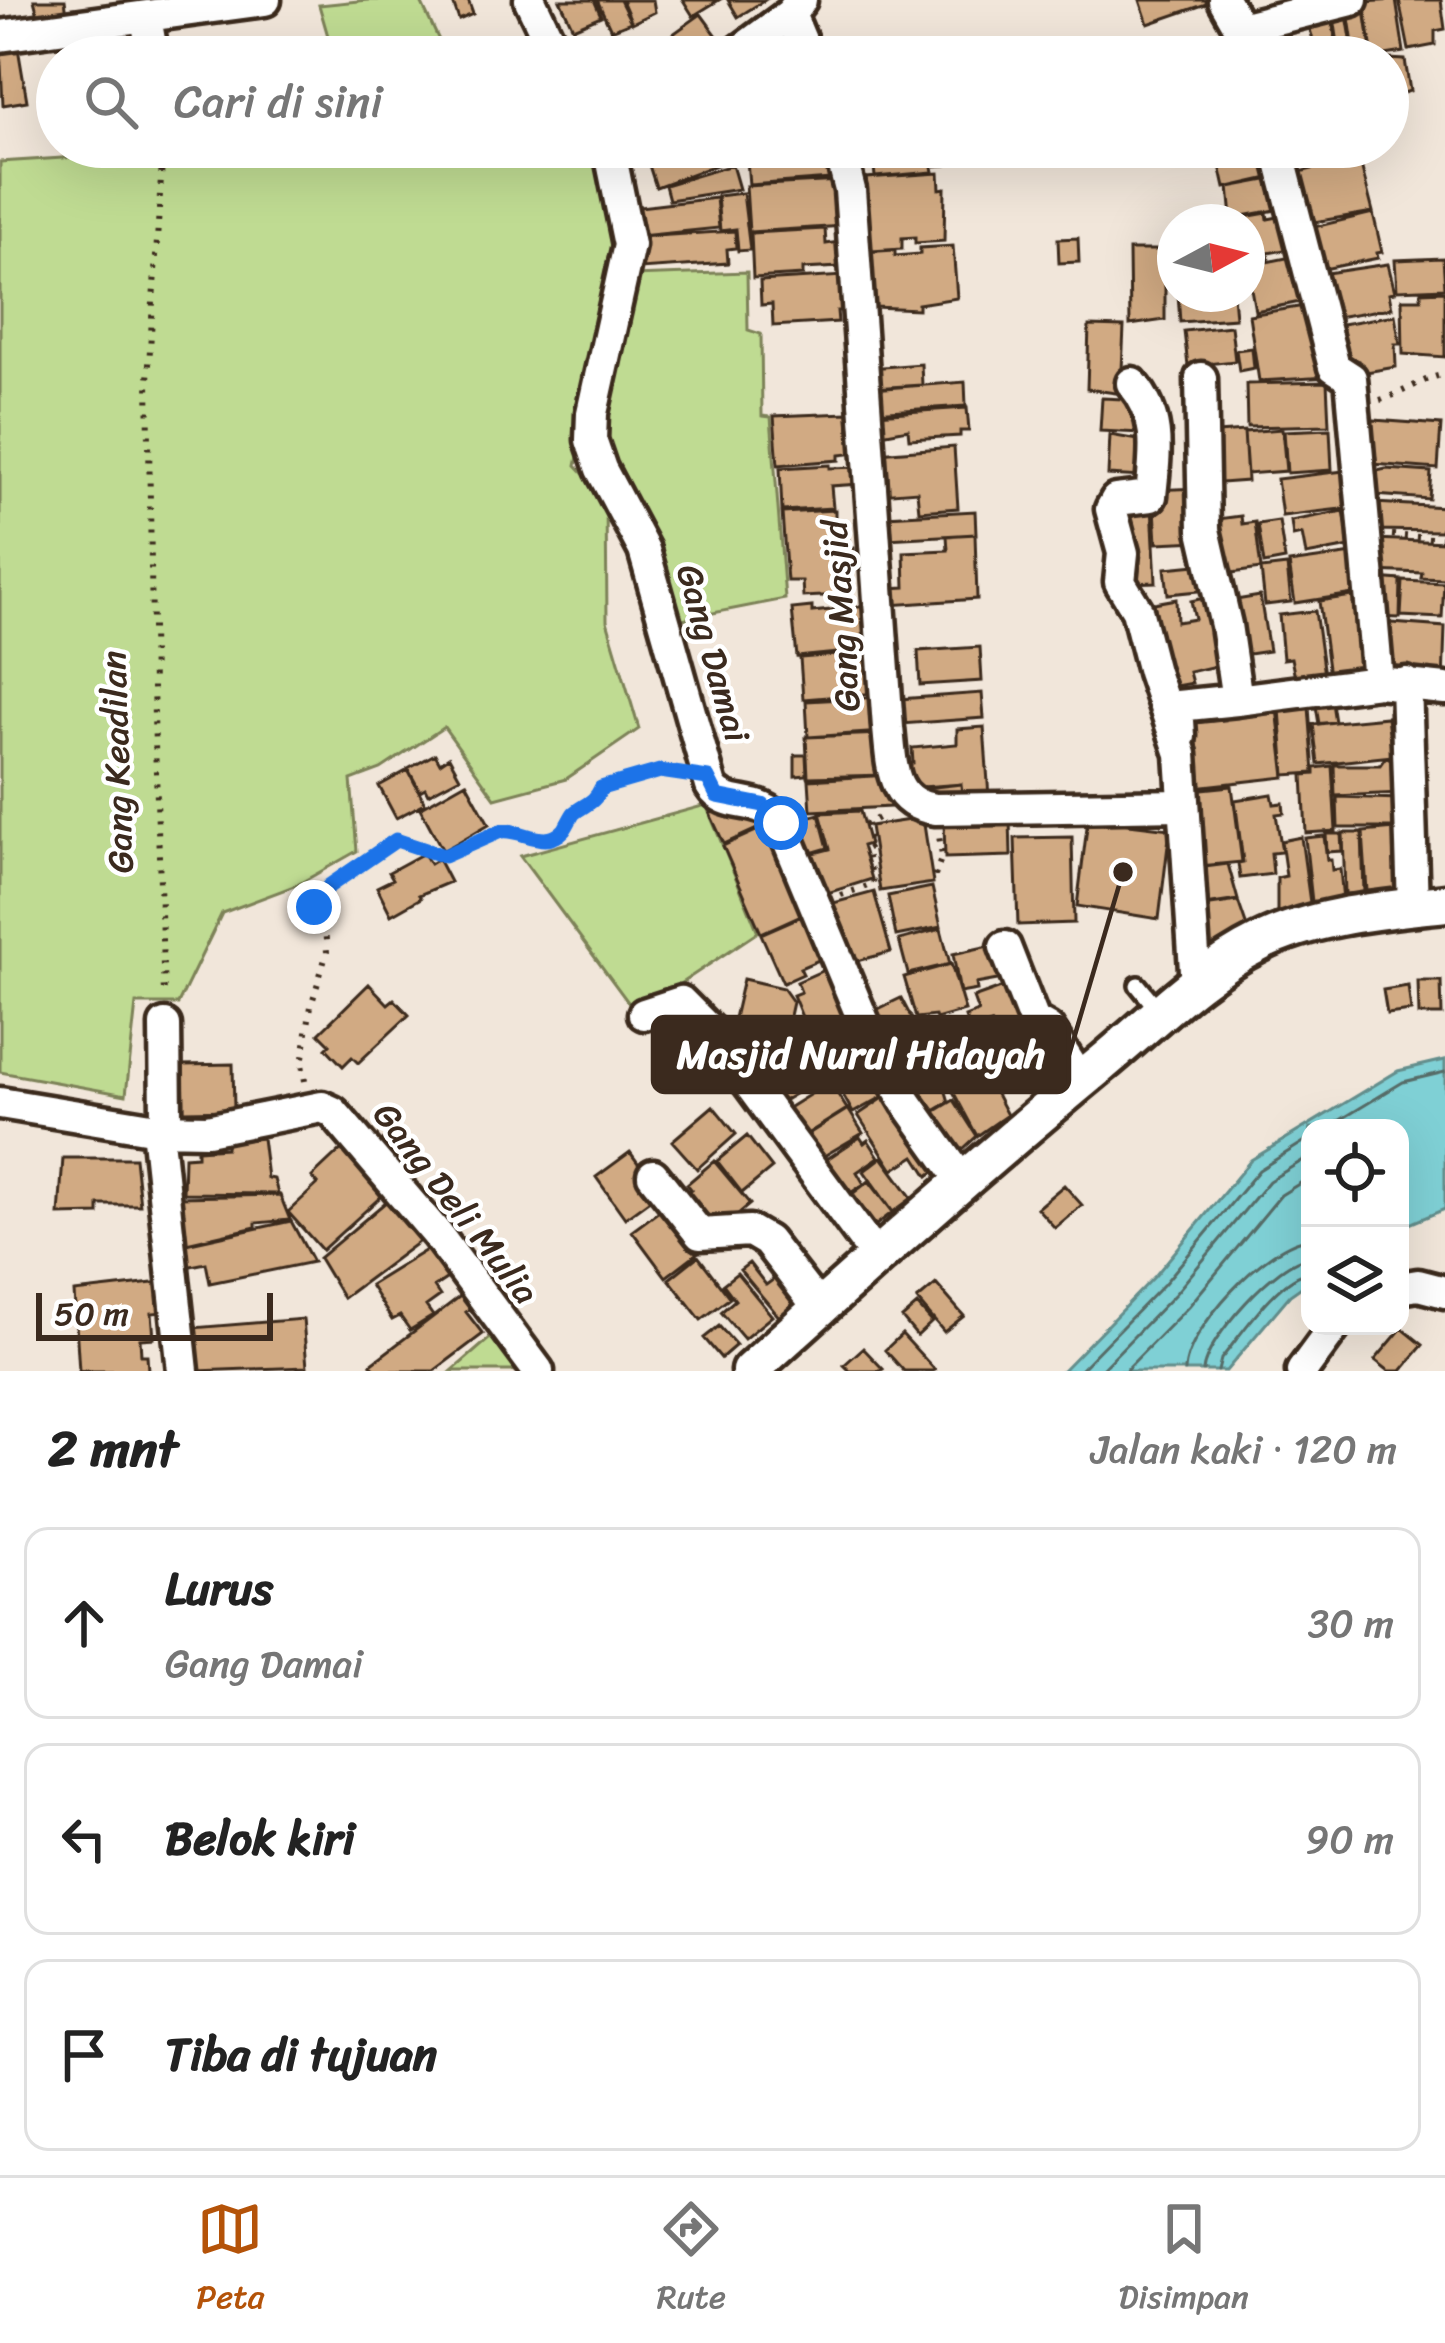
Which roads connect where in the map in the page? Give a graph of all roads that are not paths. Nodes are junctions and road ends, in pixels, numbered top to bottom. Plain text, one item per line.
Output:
1 (266, 0) edge
2 (530, 0) edge
3 (1224, 0) edge
4 (1352, 0) edge
5 (795, 7) edge
6 (146, 18) junction
7 (0, 36) edge
8 (149, 36) edge
9 (546, 36) edge
10 (758, 36) edge
11 (1242, 36) edge
12 (1260, 36) edge
13 (613, 168) edge
14 (844, 168) edge
15 (1282, 168) edge
16 (1201, 378) dead end
17 (1132, 383) dead end
18 (1392, 683) junction
19 (1445, 689) edge
20 (1237, 700) junction
21 (1180, 754) junction
22 (1182, 805) junction
23 (1429, 905) edge
24 (1005, 947) dead end
25 (1138, 985) dead end
26 (1196, 986) junction
27 (644, 1014) dead end
28 (1162, 1014) junction
29 (165, 1025) road end
30 (1081, 1081) junction
31 (0, 1102) edge
32 (157, 1130) junction
33 (653, 1175) dead end
34 (961, 1179) junction
35 (876, 1256) junction
36 (1409, 1287) edge
37 (1445, 1292) edge
38 (819, 1308) junction
39 (1328, 1335) edge
40 (183, 1371) edge
41 (538, 1371) edge
42 (750, 1371) edge
43 (1302, 1371) edge

1 - 6 street
2 - 9 street
3 - 11 street
4 - 12 street
5 - 10 street
6 - 7 street
6 - 8 street
13 - 34 street, Gang Damai
14 - 22 street, Gang Masjid
15 - 18 street
16 - 20 street
17 - 21 street
18 - 19 street
18 - 20 street
18 - 23 street
20 - 21 street
21 - 22 street
22 - 26 street
23 - 26 street
24 - 30 street
25 - 28 lane
26 - 28 street
27 - 35 street
28 - 30 street
29 - 32 street
30 - 34 street
31 - 32 street
32 - 40 street
32 - 41 street, Gang Deli Mulia
33 - 38 street
34 - 35 street
35 - 38 street
36 - 37 street
38 - 42 street
39 - 43 street

